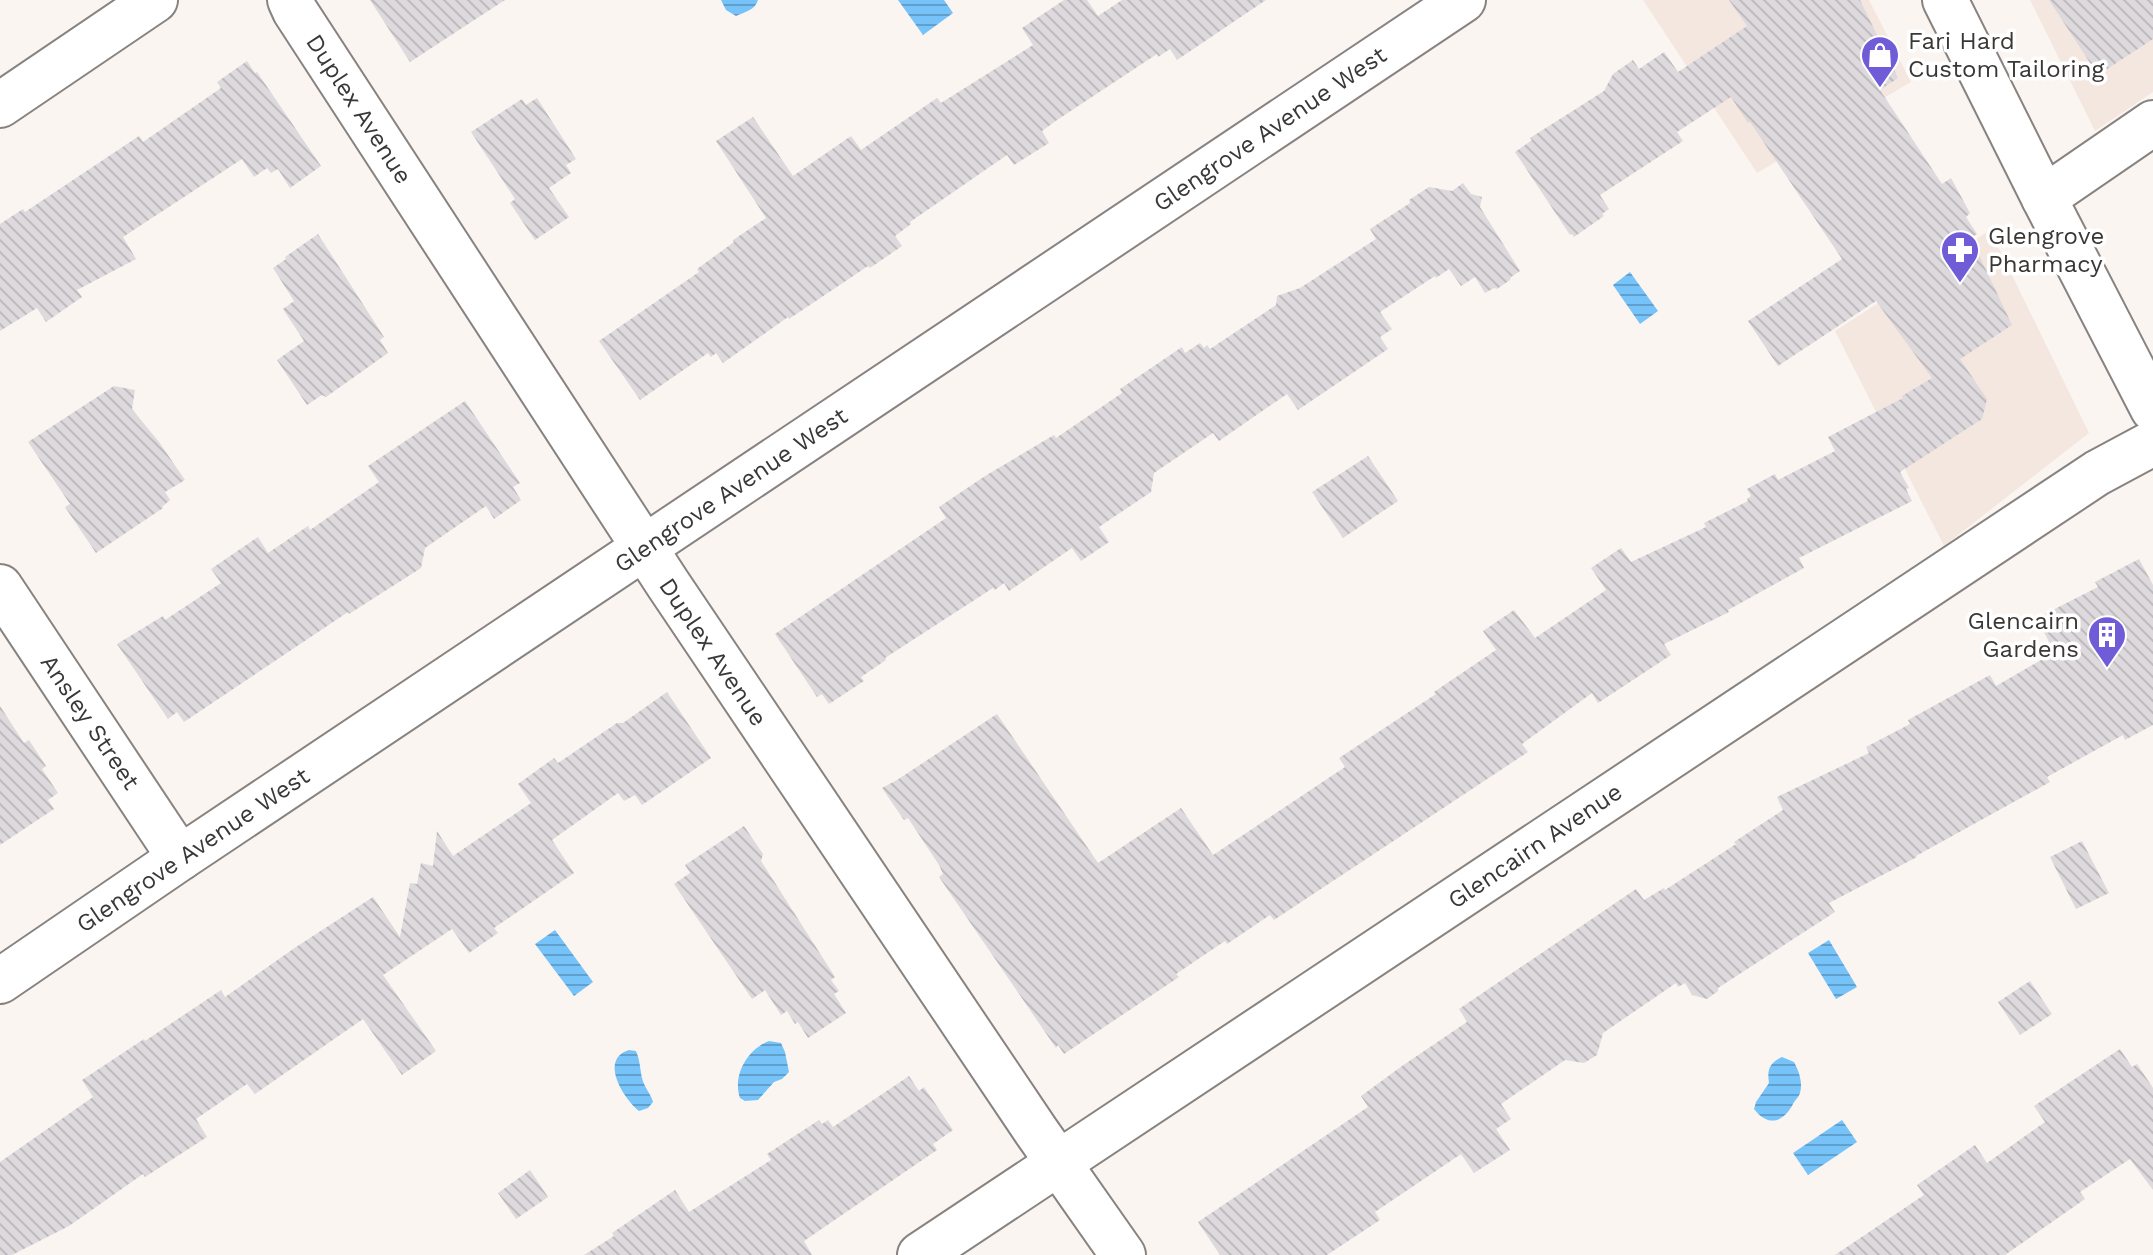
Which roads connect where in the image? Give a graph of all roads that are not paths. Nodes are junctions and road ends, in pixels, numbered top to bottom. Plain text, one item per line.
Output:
1 (155, 0) edge
2 (290, 0) edge
3 (1463, 0) edge
4 (1945, 0) edge
5 (0, 105) edge
6 (2153, 123) edge
7 (2044, 198) junction
8 (2153, 409) edge
9 (2153, 443) edge
10 (644, 548) junction
11 (0, 587) edge
12 (180, 858) junction
13 (0, 981) edge
14 (1059, 1163) junction
15 (920, 1255) edge
16 (1123, 1255) edge

1 - 5 street
2 - 10 street, Duplex Avenue
3 - 10 street, Glengrove Avenue West
4 - 7 street
6 - 7 street
7 - 8 street
9 - 14 street, Glencairn Avenue
10 - 12 street, Glengrove Avenue West
10 - 14 street, Duplex Avenue
11 - 12 street, Ansley Street
12 - 13 street, Glengrove Avenue West
14 - 15 street, Glencairn Avenue
14 - 16 street, Duplex Avenue

